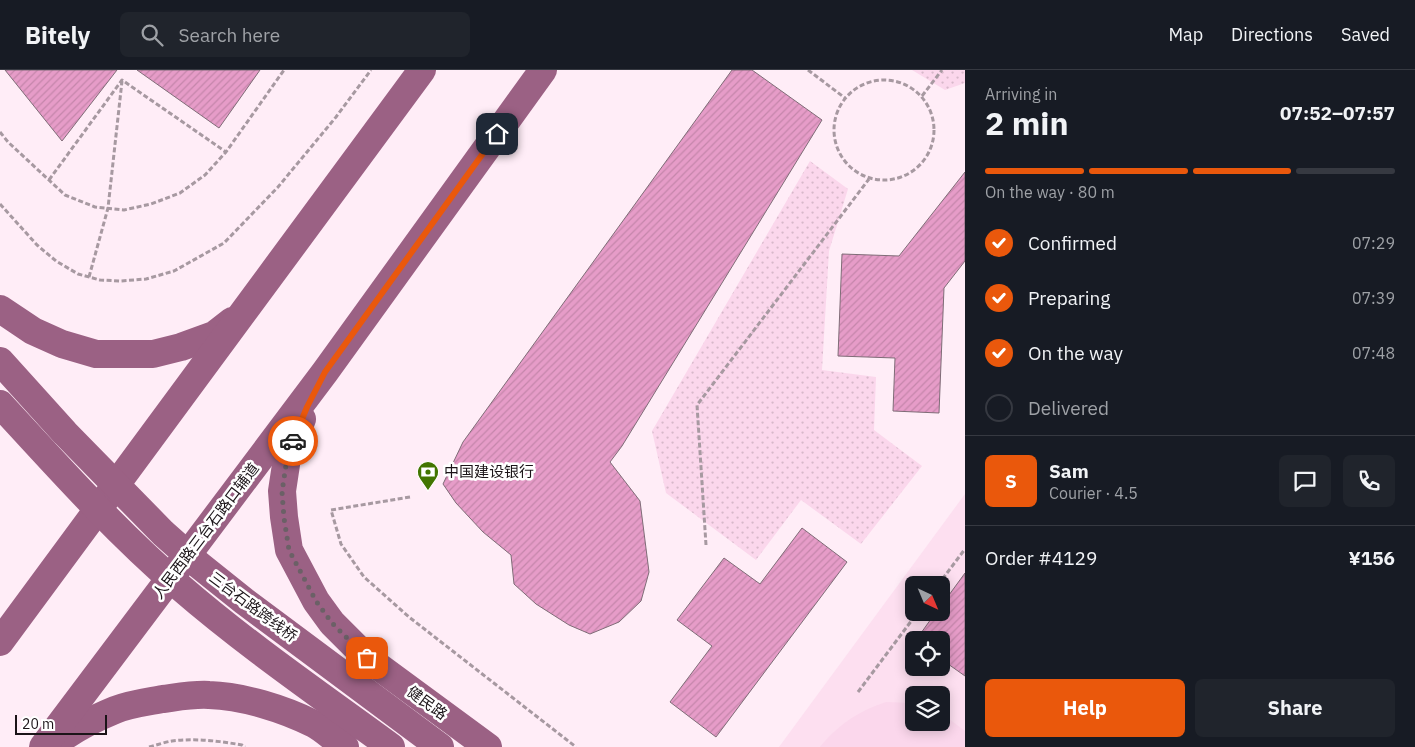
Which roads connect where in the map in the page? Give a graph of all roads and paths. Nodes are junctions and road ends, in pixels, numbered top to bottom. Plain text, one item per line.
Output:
1 (284, 70) edge
2 (371, 70) edge
3 (422, 70) edge
4 (543, 70) edge
5 (808, 70) edge
6 (942, 70) edge
7 (122, 80) junction
8 (922, 96) junction
9 (845, 98) junction
10 (0, 132) edge
11 (226, 152) junction
12 (869, 179) junction
13 (49, 180) junction
14 (0, 204) edge
15 (108, 208) junction
16 (89, 277) junction
17 (0, 309) edge
18 (245, 311) junction
19 (0, 361) edge
20 (325, 372) junction
21 (0, 404) edge
22 (410, 496) dead end
23 (706, 545) dead end
24 (965, 550) edge
25 (945, 576) edge
26 (911, 621) edge
27 (0, 642) edge
28 (858, 692) dead end
29 (43, 747) edge
30 (51, 747) edge
31 (150, 747) edge
32 (245, 747) edge
33 (345, 747) edge
34 (391, 747) edge
35 (440, 747) edge
36 (488, 747) edge
37 (576, 747) edge

1 - 11 path
2 - 16 path
3 - 18 main road
4 - 20 main road, 人民西路三台石路口辅道
5 - 9 path
6 - 8 path
7 - 11 path
7 - 13 path
7 - 15 path
8 - 9 path
8 - 12 path
9 - 12 path
10 - 13 path
11 - 15 path
12 - 23 path
13 - 15 path
14 - 16 path
15 - 16 path
17 - 18 main road
18 - 27 main road
19 - 35 main road, 三台石路跨线桥, bridge
20 - 29 main road, 人民西路三台石路口辅道
20 - 36 main road, 健民路
21 - 34 main road, 三台石路跨线桥, bridge
22 - 37 path
24 - 25 path
26 - 28 path
30 - 33 main road
31 - 32 path

